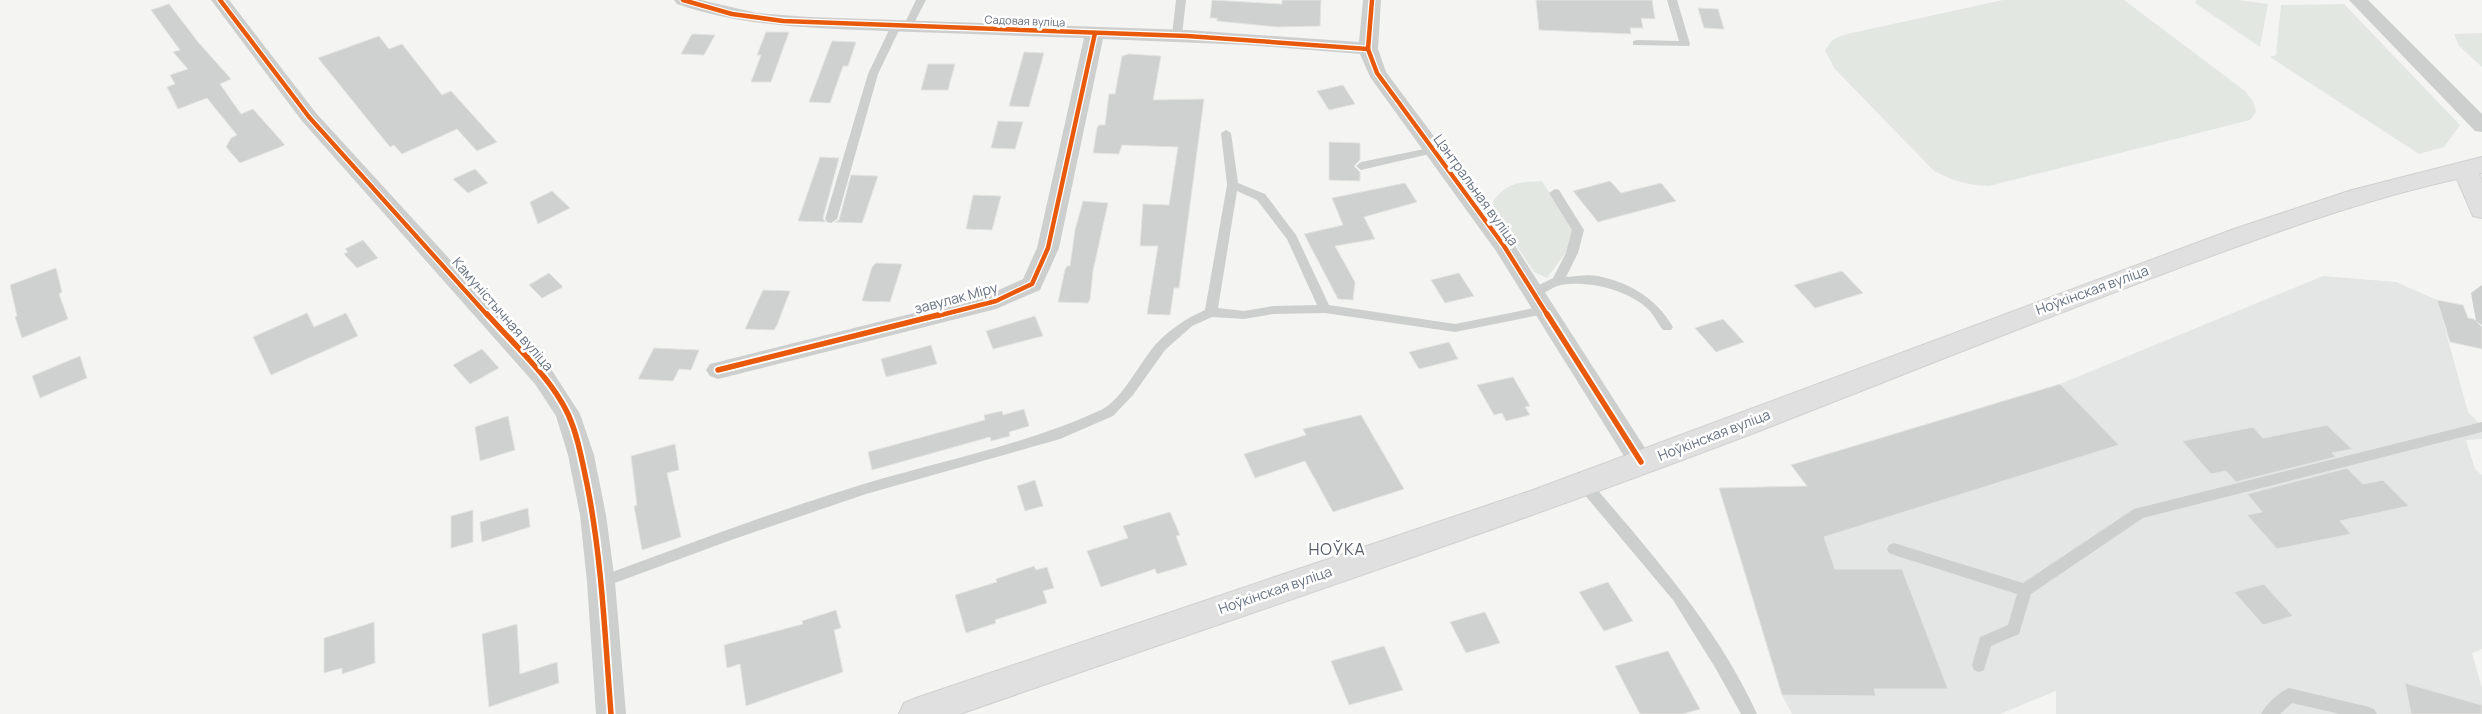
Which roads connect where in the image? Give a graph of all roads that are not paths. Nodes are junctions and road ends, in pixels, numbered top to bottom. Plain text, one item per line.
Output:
1 (220, 0) edge
2 (683, 0) edge
3 (921, 0) edge
4 (1181, 0) edge
5 (1372, 0) edge
6 (1672, 0) edge
7 (2358, 0) edge
8 (902, 26) junction
9 (1096, 33) junction
10 (1177, 35) junction
11 (1637, 43) dead end
12 (1368, 49) junction
13 (2482, 126) edge
14 (1226, 133) dead end
15 (1434, 150) junction
16 (1361, 166) dead end
17 (2474, 167) edge
18 (1233, 185) junction
19 (1555, 193) dead end
20 (2481, 206) edge
21 (831, 219) dead end
22 (1558, 281) junction
23 (2482, 289) edge
24 (1539, 301) junction
25 (1325, 308) junction
26 (1211, 312) junction
27 (2482, 322) edge
28 (1666, 327) dead end
29 (718, 370) dead end
30 (2482, 427) edge
31 (1642, 462) junction
32 (1584, 484) junction
33 (1894, 549) dead end
34 (601, 582) junction
35 (2025, 590) junction
36 (1979, 665) dead end
37 (611, 714) edge
38 (916, 714) edge
39 (1749, 714) edge
40 (2269, 714) edge
41 (2368, 714) edge

1 - 34 street, Камуністычная вуліца
2 - 8 street, Садовая вуліца
3 - 8 lane
4 - 10 lane
5 - 12 street, Цэнтральная вуліца
6 - 11 lane
7 - 13 street
8 - 9 street, Садовая вуліца
8 - 21 lane
9 - 10 street, Садовая вуліца
9 - 29 street, завулак Міру
10 - 12 street, Садовая вуліца
12 - 15 street, Цэнтральная вуліца
14 - 18 lane
15 - 16 lane
15 - 24 street, Цэнтральная вуліца
17 - 20 main road
17 - 31 main road, Ноўкінская вуліца
18 - 25 lane
18 - 26 lane
19 - 22 lane
22 - 24 lane
22 - 28 lane
23 - 27 lane
24 - 25 lane
24 - 31 street, Цэнтральная вуліца
25 - 26 lane
26 - 34 lane
30 - 35 lane
31 - 32 main road, Ноўкінская вуліца
32 - 38 main road, Ноўкінская вуліца
32 - 39 lane
33 - 35 lane
34 - 37 street, Камуністычная вуліца
35 - 36 lane
40 - 41 lane

